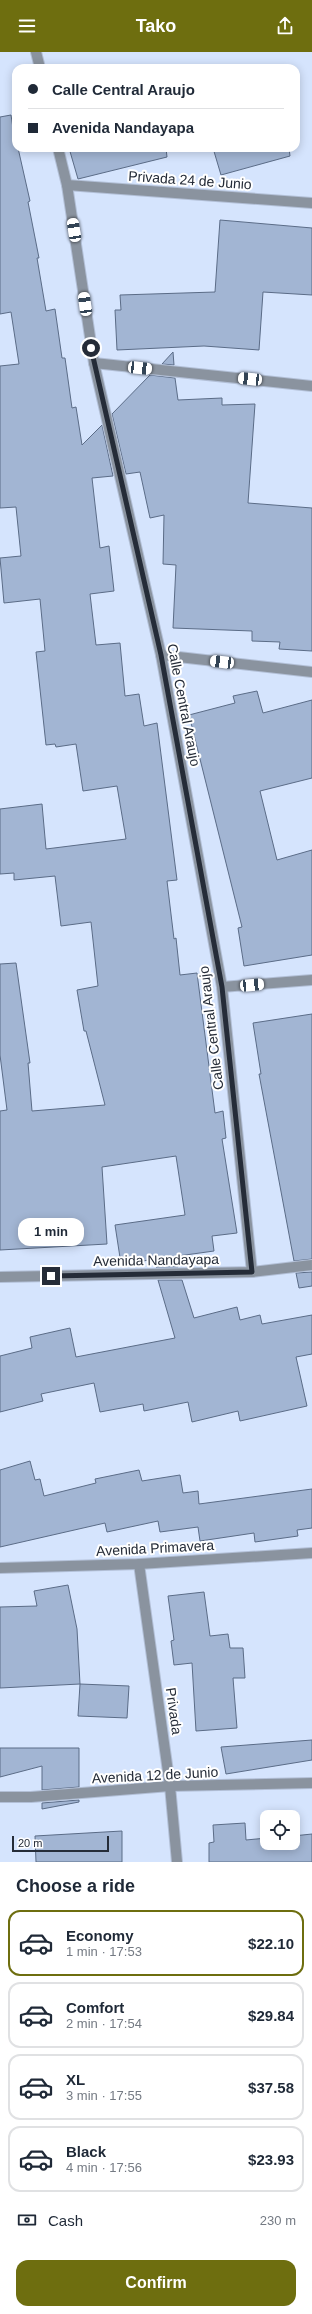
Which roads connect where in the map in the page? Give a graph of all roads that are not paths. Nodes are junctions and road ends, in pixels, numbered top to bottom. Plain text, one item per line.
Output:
1 (36, 52) edge
2 (39, 64) edge
3 (59, 152) edge
4 (67, 185) junction
5 (312, 203) edge
6 (94, 363) junction
7 (312, 386) edge
8 (161, 655) junction
9 (312, 672) edge
10 (312, 980) edge
11 (222, 987) junction
12 (312, 1265) edge
13 (252, 1272) junction
14 (0, 1277) edge
15 (312, 1553) edge
16 (139, 1564) junction
17 (0, 1568) edge
18 (312, 1783) edge
19 (170, 1786) junction
20 (0, 1797) edge
21 (177, 1862) edge

1 - 2 street
3 - 4 street, Calle Central Araujo
4 - 5 street, Privada 24 de Junio
4 - 6 street, Calle Central Araujo
6 - 7 street
6 - 8 street, Calle Central Araujo
8 - 9 street
8 - 11 street, Calle Central Araujo
10 - 11 street
11 - 13 street, Calle Central Araujo
12 - 13 street, Avenida Nandayapa
13 - 14 street, Avenida Nandayapa
15 - 16 street, Avenida Primavera
16 - 17 street, Avenida Primavera
16 - 19 street, Privada
18 - 19 street, Avenida 12 de Junio
19 - 20 street, Avenida 12 de Junio
19 - 21 street, Privada

